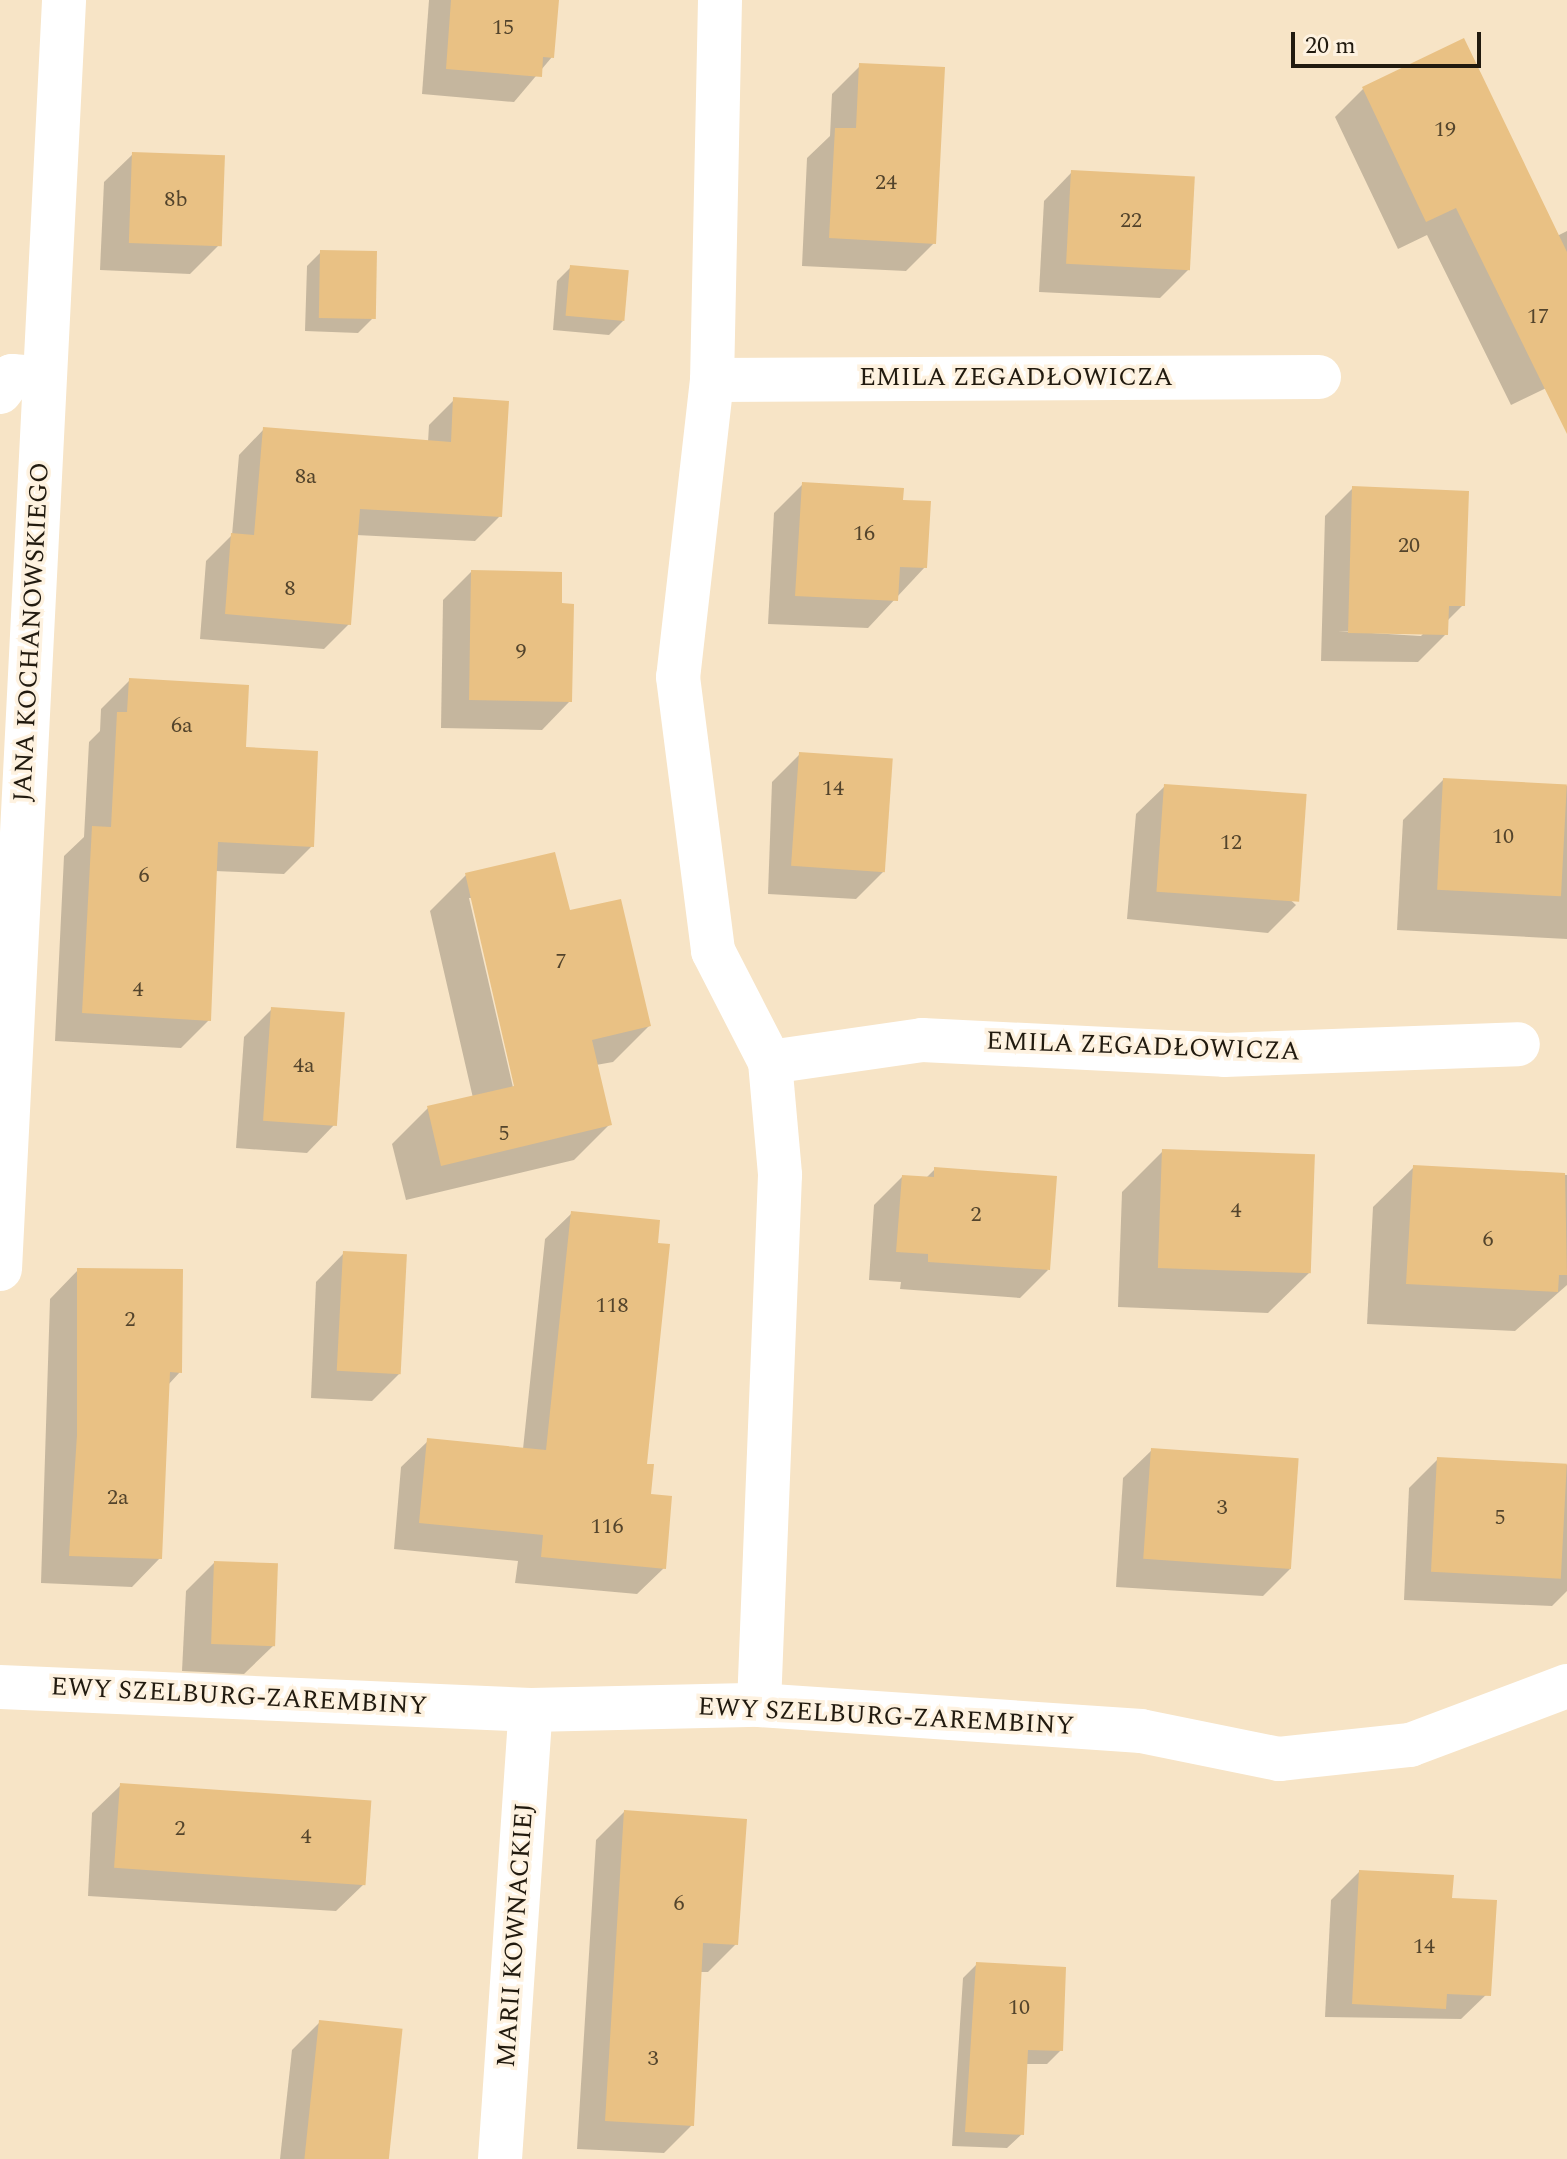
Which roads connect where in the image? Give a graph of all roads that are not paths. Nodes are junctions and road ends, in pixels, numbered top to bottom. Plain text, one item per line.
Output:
1 (64, 0) edge
2 (720, 0) edge
3 (1319, 377) dead end
4 (14, 378) edge
5 (712, 380) junction
6 (1518, 1044) dead end
7 (770, 1062) junction
8 (0, 1269) edge
9 (1567, 1686) edge
10 (0, 1687) edge
11 (759, 1705) junction
12 (531, 1710) junction
13 (500, 2159) edge

1 - 4 street, JANA KOCHANOWSKIEGO
2 - 5 street
3 - 5 street, EMILA ZEGADŁOWICZA
4 - 8 street, JANA KOCHANOWSKIEGO
5 - 7 street
6 - 7 street, EMILA ZEGADŁOWICZA
7 - 11 street
9 - 11 street, EWY SZELBURG-ZAREMBINY
10 - 12 street, EWY SZELBURG-ZAREMBINY
11 - 12 street, EWY SZELBURG-ZAREMBINY
12 - 13 street, MARII KOWNACKIEJ

